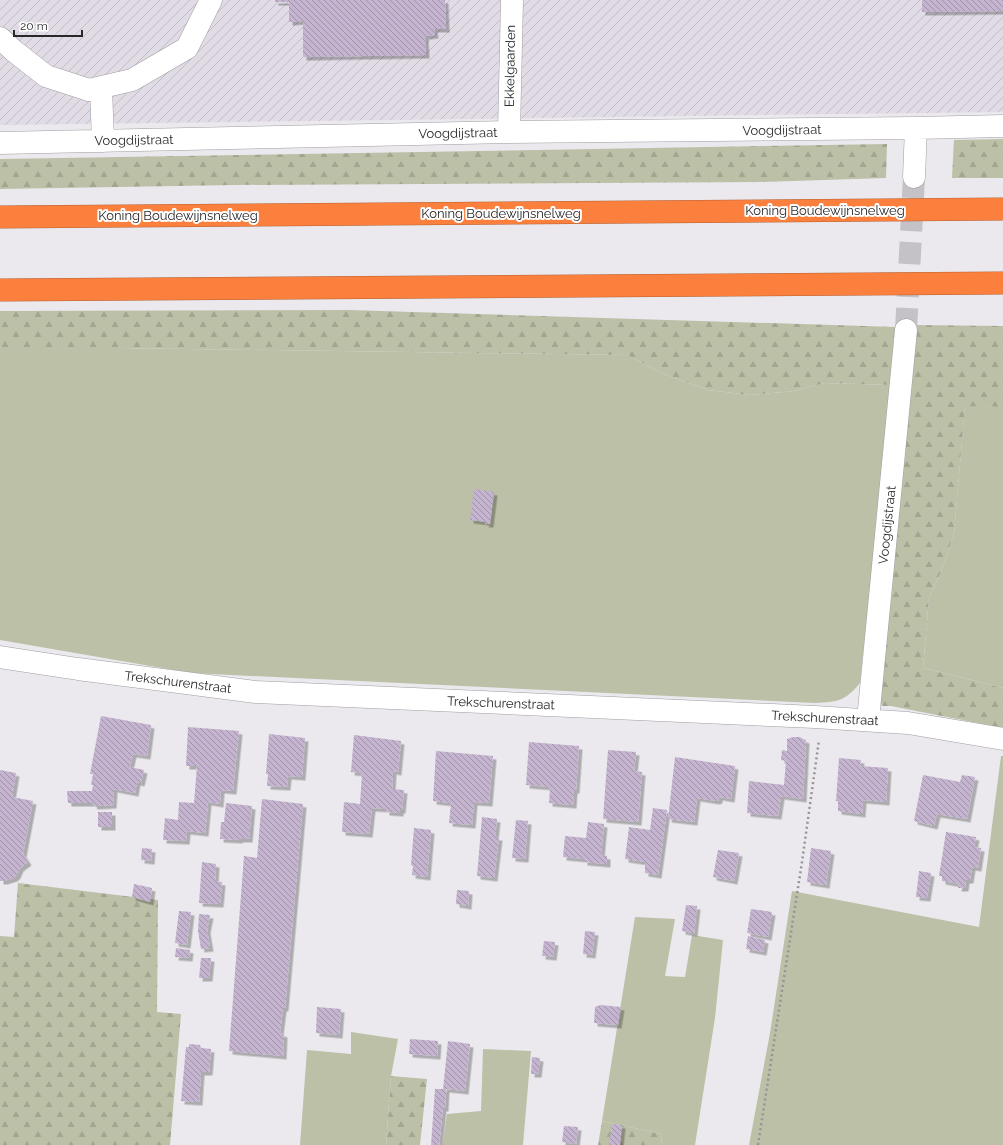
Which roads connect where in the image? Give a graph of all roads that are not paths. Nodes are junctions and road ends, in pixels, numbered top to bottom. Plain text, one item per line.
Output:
1 (211, 0) edge
2 (512, 0) edge
3 (0, 38) edge
4 (100, 88) junction
5 (1003, 126) edge
6 (916, 128) junction
7 (509, 132) junction
8 (103, 141) junction
9 (0, 143) edge
10 (914, 177) tunnel mouth
11 (1003, 209) edge
12 (0, 217) edge
13 (1003, 284) edge
14 (0, 290) edge
15 (906, 330) tunnel mouth
16 (0, 657) edge
17 (868, 720) junction
18 (1003, 739) edge

1 - 4 street
2 - 7 street, Ekkelgaarden
3 - 4 street
4 - 8 street
5 - 6 street, Voogdijstraat
6 - 7 street, Voogdijstraat
6 - 10 street
7 - 8 street, Voogdijstraat
8 - 9 street, Voogdijstraat
11 - 12 highway, Koning Boudewijnsnelweg
13 - 14 highway
15 - 17 street, Voogdijstraat
16 - 17 street, Trekschurenstraat
17 - 18 street, Trekschurenstraat

